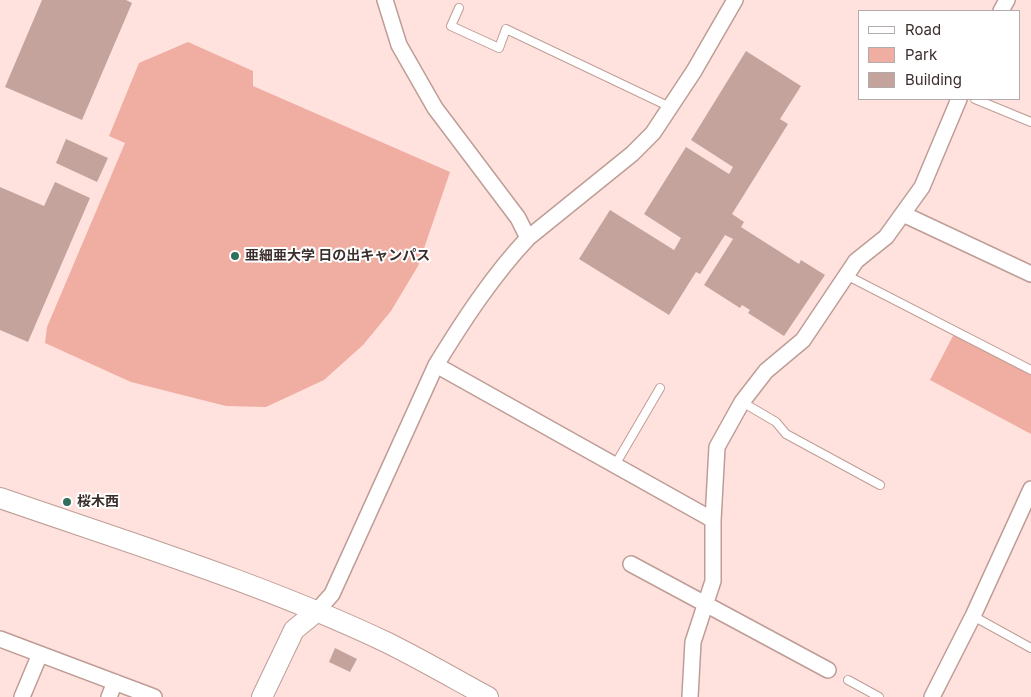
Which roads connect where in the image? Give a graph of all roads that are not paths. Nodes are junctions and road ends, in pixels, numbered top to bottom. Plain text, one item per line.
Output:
1 (385, 0) edge
2 (735, 0) edge
3 (459, 8) dead end
4 (959, 100) edge
5 (977, 100) edge
6 (670, 107) junction
7 (1031, 122) edge
8 (903, 214) junction
9 (528, 238) junction
10 (1031, 274) edge
11 (845, 275) junction
12 (436, 365) junction
13 (1031, 370) edge
14 (660, 388) dead end
15 (742, 402) junction
16 (615, 465) junction
17 (880, 485) dead end
18 (1031, 489) edge
19 (0, 498) edge
20 (1026, 512) edge
21 (713, 520) junction
22 (631, 564) dead end
23 (706, 604) junction
24 (316, 612) junction
25 (972, 616) junction
26 (0, 639) edge
27 (1031, 648) edge
28 (40, 654) junction
29 (828, 670) dead end
30 (848, 680) dead end
31 (115, 682) junction
32 (22, 697) edge
33 (109, 697) edge
34 (154, 697) edge
35 (262, 697) edge
36 (488, 697) edge
37 (690, 697) edge
38 (879, 697) edge
39 (932, 697) edge

1 - 9 street
2 - 6 street
3 - 6 lane
4 - 8 street
5 - 7 lane
6 - 9 street
8 - 10 street
8 - 11 street
9 - 12 street
11 - 13 lane
11 - 15 street
12 - 16 street
12 - 24 street
14 - 16 lane
15 - 17 lane
15 - 21 street
16 - 21 street
18 - 20 street
19 - 24 street
20 - 25 street
21 - 23 street
22 - 23 street
23 - 29 street
23 - 37 street
24 - 35 street
24 - 36 street
25 - 27 lane
25 - 39 street
26 - 28 street
28 - 31 street
28 - 32 street
30 - 38 lane
31 - 33 street
31 - 34 street

